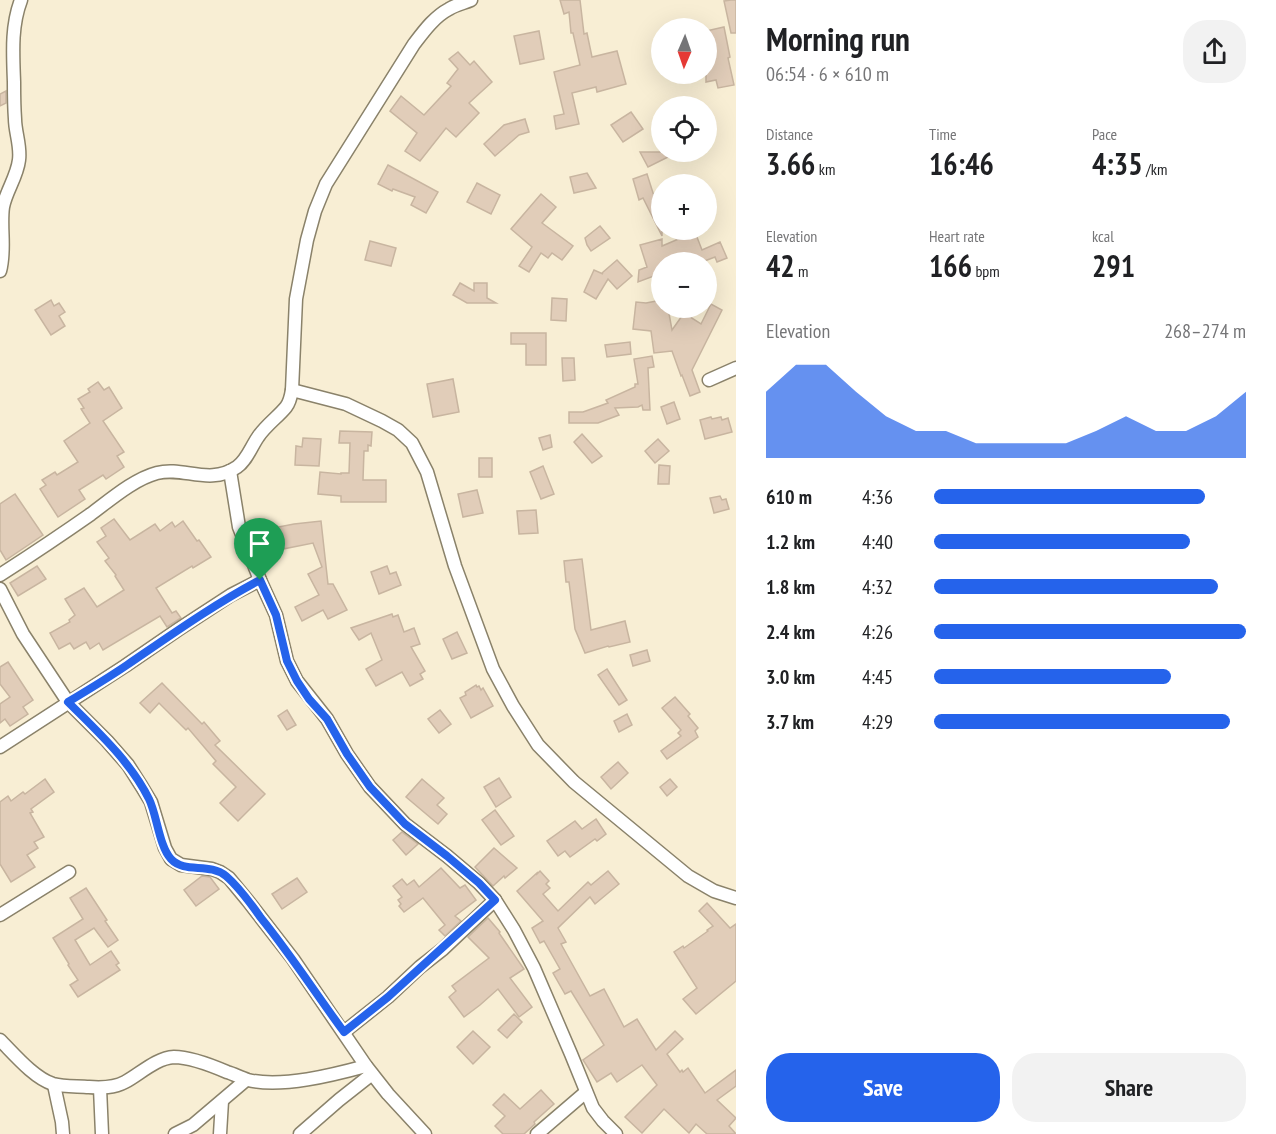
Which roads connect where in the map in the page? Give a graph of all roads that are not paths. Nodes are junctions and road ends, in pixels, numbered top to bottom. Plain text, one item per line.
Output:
1 (21, 0) edge
2 (471, 0) edge
3 (0, 271) edge
4 (736, 368) edge
5 (709, 380) dead end
6 (292, 390) junction
7 (230, 471) junction
8 (0, 574) edge
9 (260, 580) junction
10 (0, 589) edge
11 (68, 702) junction
12 (0, 747) edge
13 (69, 872) dead end
14 (736, 898) edge
15 (495, 900) junction
16 (0, 915) edge
17 (344, 1032) junction
18 (0, 1040) edge
19 (369, 1070) junction
20 (246, 1080) junction
21 (54, 1084) junction
22 (100, 1088) junction
23 (586, 1092) junction
24 (222, 1101) junction
25 (63, 1134) edge
26 (102, 1134) edge
27 (175, 1134) edge
28 (220, 1134) edge
29 (300, 1134) edge
30 (425, 1134) edge
31 (537, 1134) edge
32 (616, 1134) edge

1 - 3 street
2 - 6 street
4 - 5 street
6 - 7 street
6 - 14 street
7 - 8 street
7 - 9 street
9 - 11 street
9 - 15 street
10 - 11 street
11 - 12 street
11 - 17 street
13 - 16 street
15 - 17 street
15 - 23 street
17 - 19 street
18 - 21 street
19 - 20 street
19 - 29 street
19 - 30 street
20 - 22 street
20 - 24 street
21 - 22 street
21 - 25 street
22 - 26 street
23 - 31 street
23 - 32 street
24 - 27 street
24 - 28 street

